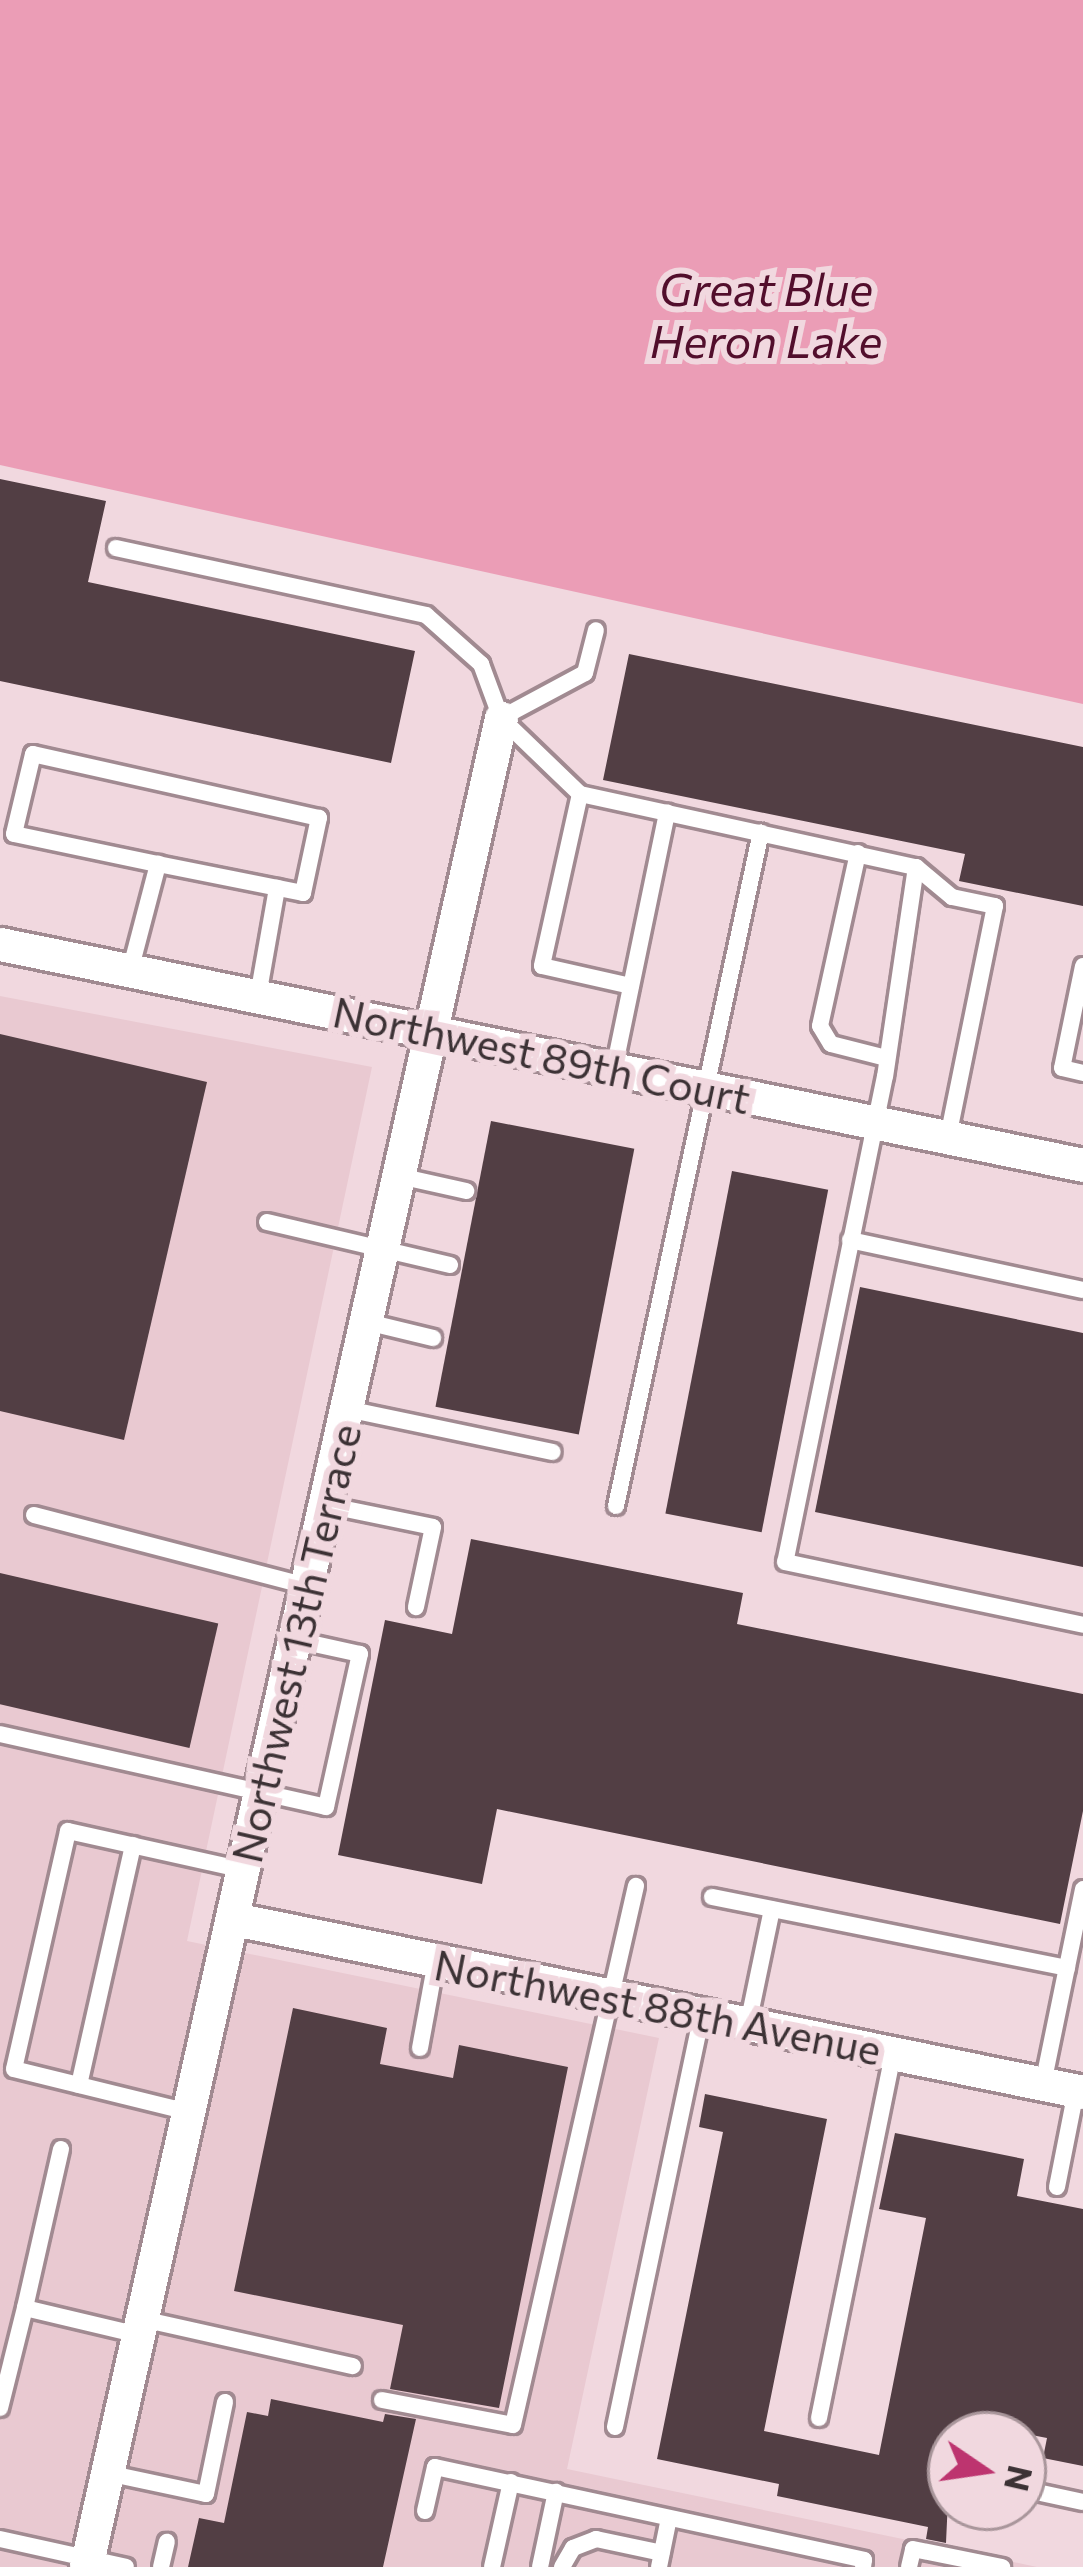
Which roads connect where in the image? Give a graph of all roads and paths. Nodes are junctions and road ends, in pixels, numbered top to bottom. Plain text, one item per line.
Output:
1 (116, 548) dead end
2 (596, 630) dead end
3 (501, 718) junction
4 (580, 794) junction
5 (667, 812) junction
6 (761, 832) junction
7 (858, 853) junction
8 (158, 863) junction
9 (916, 867) junction
10 (277, 887) junction
11 (0, 944) edge
12 (1083, 966) edge
13 (130, 970) junction
14 (632, 986) junction
15 (258, 996) junction
16 (432, 1032) junction
17 (886, 1058) junction
18 (614, 1070) junction
19 (1083, 1073) edge
20 (705, 1088) junction
21 (874, 1123) junction
22 (948, 1138) junction
23 (1083, 1165) edge
24 (399, 1176) junction
25 (466, 1191) dead end
26 (267, 1222) dead end
27 (850, 1240) junction
28 (383, 1250) junction
29 (450, 1265) dead end
30 (1083, 1290) edge
31 (367, 1322) junction
32 (433, 1338) dead end
33 (347, 1409) junction
34 (553, 1453) dead end
35 (326, 1505) junction
36 (616, 1506) dead end
37 (34, 1515) dead end
38 (308, 1586) junction
39 (416, 1606) dead end
40 (1083, 1625) edge
41 (296, 1640) junction
42 (0, 1734) edge
43 (262, 1792) junction
44 (133, 1845) junction
45 (244, 1870) junction
46 (636, 1886) dead end
47 (1083, 1889) edge
48 (712, 1897) dead end
49 (772, 1909) junction
50 (234, 1919) junction
51 (436, 1960) junction
52 (1067, 1968) junction
53 (612, 1996) junction
54 (703, 2015) junction
55 (748, 2024) junction
56 (420, 2048) dead end
57 (893, 2054) junction
58 (1043, 2084) junction
59 (79, 2085) junction
60 (1080, 2092) edge
61 (190, 2112) junction
62 (61, 2149) dead end
63 (1057, 2187) dead end
64 (25, 2308) junction
65 (141, 2327) junction
66 (353, 2366) dead end
67 (382, 2400) dead end
68 (226, 2402) dead end
69 (0, 2408) edge
70 (819, 2418) dead end
71 (615, 2427) dead end
72 (107, 2473) junction
73 (511, 2482) junction
74 (556, 2492) junction
75 (1047, 2494) edge
76 (1083, 2502) edge
77 (425, 2510) dead end
78 (669, 2518) junction
79 (0, 2539) edge
80 (166, 2542) dead end
81 (661, 2560) edge
82 (86, 2564) edge
83 (126, 2567) edge
84 (161, 2567) edge
85 (492, 2567) edge
86 (540, 2567) edge
87 (562, 2567) edge
88 (863, 2567) edge
89 (909, 2567) edge
90 (1002, 2567) edge

1 - 3 lane
2 - 3 lane
3 - 4 lane
3 - 16 street, Northwest 13th Terrace
4 - 5 lane
4 - 14 lane
5 - 6 lane
5 - 14 lane
6 - 7 lane
6 - 20 lane
7 - 9 lane
7 - 17 lane
8 - 10 lane
8 - 10 lane
8 - 13 lane
9 - 17 lane
9 - 22 lane
10 - 15 lane
11 - 13 street, Northwest 89th Court
12 - 19 lane
13 - 15 street, Northwest 89th Court
14 - 18 lane
15 - 16 street, Northwest 89th Court
16 - 18 street, Northwest 89th Court
16 - 24 street, Northwest 13th Terrace
17 - 21 lane
18 - 20 street, Northwest 89th Court
20 - 21 street, Northwest 89th Court
20 - 36 lane
21 - 22 street, Northwest 89th Court
21 - 27 lane
22 - 23 street, Northwest 89th Court
24 - 25 lane
24 - 28 street, Northwest 13th Terrace
26 - 28 lane
27 - 30 lane
27 - 40 lane
28 - 29 lane
28 - 31 street, Northwest 13th Terrace
31 - 32 lane
31 - 33 street, Northwest 13th Terrace
33 - 34 lane
33 - 35 street, Northwest 13th Terrace
35 - 38 street, Northwest 13th Terrace
35 - 39 lane
37 - 38 lane
38 - 41 street, Northwest 13th Terrace
41 - 43 street, Northwest 13th Terrace
41 - 43 lane
42 - 43 lane
43 - 45 street, Northwest 13th Terrace
44 - 45 lane
44 - 59 lane
44 - 59 lane
45 - 50 street, Northwest 13th Terrace
46 - 53 lane
47 - 52 lane
48 - 49 lane
49 - 52 lane
49 - 55 lane
50 - 51 street, Northwest 88th Avenue
50 - 61 street, Northwest 13th Terrace
51 - 53 street, Northwest 88th Avenue
51 - 56 lane
52 - 58 lane
53 - 54 street, Northwest 88th Avenue
53 - 67 lane
54 - 55 street, Northwest 88th Avenue
54 - 71 lane
55 - 57 street, Northwest 88th Avenue
57 - 58 street, Northwest 88th Avenue
57 - 70 lane
58 - 60 street, Northwest 88th Avenue
59 - 61 lane
60 - 63 lane
61 - 65 street, Northwest 13th Terrace
62 - 64 lane
64 - 65 lane
64 - 69 lane
65 - 66 lane
65 - 72 street, Northwest 13th Terrace
68 - 72 lane
72 - 82 street, Northwest 13th Terrace
73 - 74 lane
73 - 77 lane
73 - 85 lane
74 - 78 lane
74 - 86 lane
75 - 76 lane
78 - 81 lane
78 - 88 lane
79 - 82 lane
80 - 84 lane
81 - 87 lane
82 - 83 lane
89 - 90 lane

